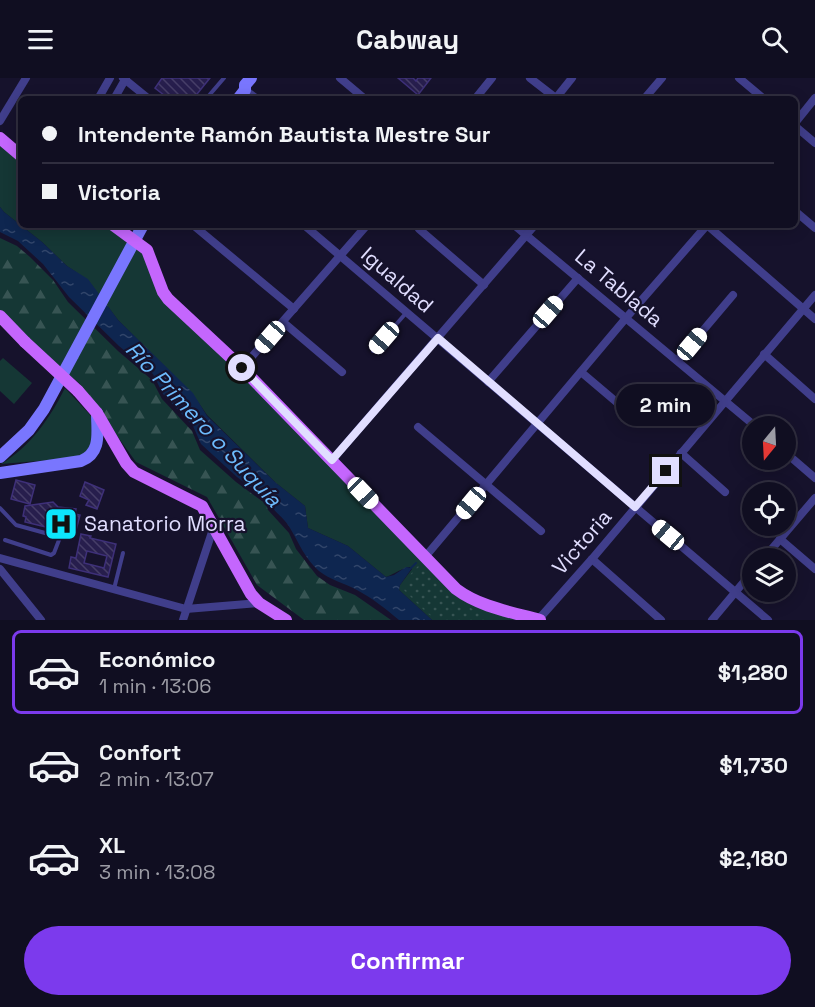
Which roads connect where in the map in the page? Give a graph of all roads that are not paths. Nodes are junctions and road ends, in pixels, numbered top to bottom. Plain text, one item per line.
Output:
1 (26, 78) edge
2 (110, 78) edge
3 (125, 78) edge
4 (224, 78) edge
5 (251, 78) edge
6 (261, 78) edge
7 (340, 78) edge
8 (492, 78) edge
9 (530, 78) edge
10 (572, 78) edge
11 (662, 78) edge
12 (739, 78) edge
13 (242, 94) edge
14 (100, 96) edge
15 (116, 96) edge
16 (146, 96) edge
17 (209, 96) edge
18 (361, 96) edge
19 (477, 96) edge
20 (552, 96) edge
21 (558, 96) edge
22 (647, 96) edge
23 (760, 96) edge
24 (815, 98) edge
25 (798, 120) edge
26 (0, 121) edge
27 (798, 127) edge
28 (0, 138) edge
29 (815, 143) edge
30 (18, 153) edge
31 (798, 214) edge
32 (117, 228) edge
33 (141, 228) edge
34 (197, 228) edge
35 (308, 228) edge
36 (364, 228) edge
37 (518, 228) edge
38 (532, 228) edge
39 (704, 228) edge
40 (710, 228) edge
41 (815, 228) edge
42 (419, 229) dead end
43 (526, 235) junction
44 (135, 240) junction
45 (342, 255) junction
46 (578, 278) junction
47 (484, 285) junction
48 (733, 295) dead end
49 (815, 295) edge
50 (803, 308) junction
51 (294, 309) junction
52 (407, 313) junction
53 (0, 316) edge
54 (626, 318) junction
55 (815, 319) edge
56 (283, 322) junction
57 (438, 338) junction
58 (373, 351) dead end
59 (764, 354) junction
60 (678, 360) junction
61 (242, 368) junction
62 (342, 372) dead end
63 (581, 372) junction
64 (488, 382) junction
65 (815, 399) edge
66 (725, 400) junction
67 (97, 413) junction
68 (743, 416) edge
69 (640, 422) dead end
70 (537, 423) junction
71 (418, 427) dead end
72 (681, 453) junction
73 (0, 457) edge
74 (332, 460) junction
75 (796, 462) edge
76 (0, 473) edge
77 (815, 478) edge
78 (486, 484) junction
79 (725, 492) dead end
80 (815, 498) edge
81 (635, 507) junction
82 (0, 508) edge
83 (214, 526) junction
84 (541, 531) dead end
85 (780, 539) junction
86 (5, 540) dead end
87 (772, 548) edge
88 (123, 554) dead end
89 (425, 557) junction
90 (0, 558) edge
91 (592, 559) junction
92 (0, 569) edge
93 (815, 569) edge
94 (742, 584) edge
95 (114, 589) junction
96 (735, 592) junction
97 (259, 603) junction
98 (186, 609) junction
99 (41, 620) edge
100 (183, 620) edge
101 (285, 620) edge
102 (539, 620) edge
103 (661, 620) edge
104 (712, 620) edge
105 (768, 620) edge

1 - 26 street
2 - 14 street
3 - 15 street
3 - 16 street
4 - 17 lane
5 - 13 main road
6 - 13 main road
7 - 18 street
8 - 19 street
9 - 20 street
10 - 21 street
11 - 22 street
12 - 23 street
24 - 25 street
27 - 29 street
28 - 30 main road
31 - 41 street
32 - 44 main road
33 - 44 main road
34 - 51 street
35 - 45 street, Igualdad
36 - 45 street
37 - 43 street, La Tablada
38 - 43 street
39 - 54 street
40 - 50 street
42 - 47 street
43 - 46 street, La Tablada
43 - 47 street
44 - 61 main road
44 - 73 main road
45 - 51 street
45 - 52 street, Igualdad
46 - 54 street, La Tablada
46 - 64 street
47 - 57 street
48 - 60 street
49 - 50 street, Victoria
50 - 55 street
50 - 59 street, Victoria
51 - 56 street
52 - 57 street, Igualdad
52 - 58 lane
53 - 67 main road, bridge
54 - 60 street, La Tablada
54 - 63 street
56 - 61 street
56 - 62 street
57 - 64 street, Igualdad
57 - 74 street
59 - 65 street
59 - 66 street, Victoria
60 - 66 street, La Tablada
61 - 74 main road
63 - 69 street
63 - 70 street
64 - 70 street, Igualdad
66 - 68 street, La Tablada
66 - 72 street, Victoria
67 - 76 main road
67 - 83 main road
70 - 78 street
70 - 81 street, Igualdad
71 - 78 street
72 - 79 street
72 - 81 street, Victoria
74 - 89 main road
75 - 77 street
78 - 84 street
78 - 89 street
80 - 85 street
81 - 91 street, Victoria
81 - 96 street, Igualdad
82 - 86 lane
83 - 97 main road
83 - 98 street
85 - 87 street
85 - 93 street
88 - 95 lane
89 - 102 main road
90 - 95 street
91 - 102 street, Victoria
91 - 103 street
92 - 99 street
94 - 96 street
95 - 98 street
96 - 104 street
96 - 105 street, Igualdad
97 - 98 street
97 - 101 main road
98 - 100 street

